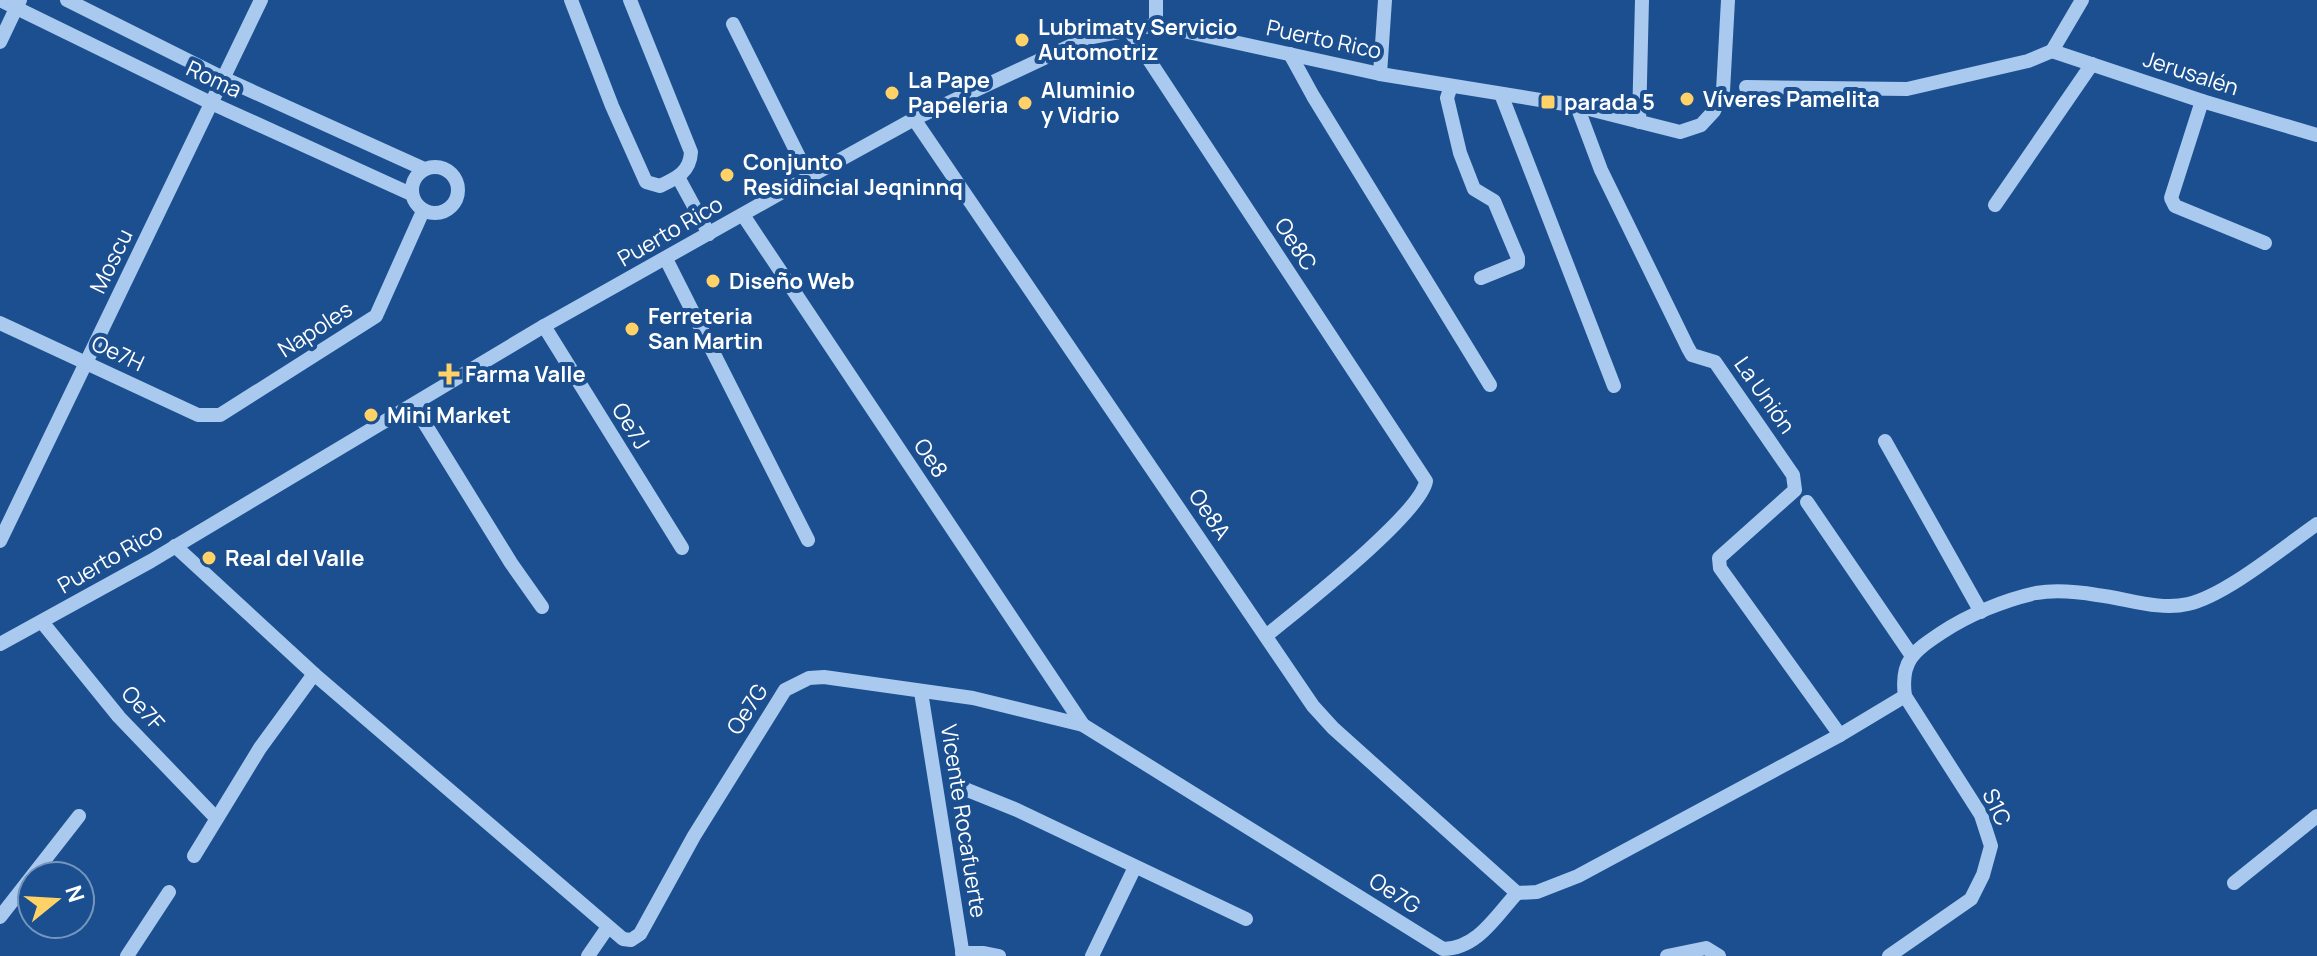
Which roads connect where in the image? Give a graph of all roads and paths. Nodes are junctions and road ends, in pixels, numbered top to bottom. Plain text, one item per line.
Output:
1 (0, 0) edge
2 (67, 0) edge
3 (261, 0) edge
4 (571, 0) edge
5 (630, 0) edge
6 (1156, 0) edge
7 (1385, 0) edge
8 (1642, 0) edge
9 (1728, 0) edge
10 (2082, 0) edge
11 (18, 4) edge
12 (733, 24) dead end
13 (1156, 25) junction
14 (1130, 31) junction
15 (0, 42) edge
16 (2052, 51) junction
17 (1290, 54) junction
18 (2092, 64) junction
19 (1380, 74) junction
20 (225, 79) junction
21 (1451, 86) junction
22 (1746, 87) dead end
23 (1501, 94) junction
24 (2202, 101) junction
25 (211, 103) junction
26 (1577, 106) junction
27 (914, 119) junction
28 (1639, 122) junction
29 (2317, 135) edge
30 (424, 169) junction
31 (678, 177) junction
32 (809, 177) junction
33 (411, 194) junction
34 (1995, 205) dead end
35 (423, 211) junction
36 (743, 215) junction
37 (709, 234) junction
38 (2265, 243) dead end
39 (666, 259) junction
40 (1481, 278) dead end
41 (0, 323) edge
42 (544, 326) junction
43 (86, 363) junction
44 (1490, 385) dead end
45 (1614, 386) dead end
46 (414, 406) junction
47 (220, 415) joint
48 (1885, 441) dead end
49 (1807, 502) dead end
50 (2317, 524) edge
51 (808, 540) dead end
52 (0, 541) edge
53 (175, 546) junction
54 (682, 548) dead end
55 (542, 607) dead end
56 (1981, 612) junction
57 (42, 622) junction
58 (1266, 636) junction
59 (0, 644) edge
60 (1912, 656) junction
61 (314, 674) junction
62 (921, 692) junction
63 (1905, 696) junction
64 (1083, 725) junction
65 (1840, 735) junction
66 (955, 785) dead end
67 (79, 816) dead end
68 (2317, 816) edge
69 (216, 818) junction
70 (194, 856) dead end
71 (1135, 867) junction
72 (2234, 883) dead end
73 (169, 892) dead end
74 (1517, 893) junction
75 (0, 917) edge
76 (1246, 919) dead end
77 (608, 927) junction
78 (963, 955) edge
79 (127, 956) edge
80 (588, 956) edge
81 (999, 956) edge
82 (1092, 956) edge
83 (1667, 956) edge
84 (1719, 956) edge
85 (1889, 956) edge

1 - 11 street, Roma
2 - 20 street, Roma
3 - 20 street, Moscu
4 - 31 street
5 - 31 street
6 - 13 street
7 - 19 street
8 - 28 street
9 - 28 street, Puerto Rico
10 - 16 street
11 - 15 street
11 - 25 street, Roma
12 - 32 street
13 - 14 street, Puerto Rico
13 - 17 street, Puerto Rico
14 - 27 street, Puerto Rico
14 - 58 street, Oe8C
16 - 18 street, Jerusalén
16 - 22 street
17 - 19 street, Puerto Rico
17 - 44 street
18 - 24 street, Jerusalén
18 - 34 street
19 - 21 street, Puerto Rico
20 - 25 street, Moscu
20 - 30 street, Roma
21 - 23 street, Puerto Rico
21 - 40 street
23 - 26 street, Puerto Rico
23 - 45 street
24 - 29 street, Jerusalén
24 - 38 street
25 - 33 street, Roma
25 - 43 street, Moscu
26 - 28 street, Puerto Rico
26 - 65 street, La Unión
27 - 32 street, Puerto Rico
27 - 58 street, Oe8A
30 - 33 street
30 - 35 street
31 - 37 street
32 - 36 street, Puerto Rico
33 - 35 street
35 - 47 street, Napoles
36 - 37 street, Puerto Rico
36 - 64 street, Oe8
37 - 39 street, Puerto Rico
39 - 42 street, Puerto Rico
39 - 51 street
41 - 43 street, Oe7H
42 - 46 street, Puerto Rico
42 - 54 street, Oe7J
43 - 47 street, Oe7H
43 - 52 street, Moscu
46 - 53 street, Puerto Rico
46 - 55 street
48 - 56 street
49 - 60 street
50 - 56 street
53 - 57 street, Puerto Rico
53 - 61 street
56 - 60 street
57 - 59 street, Puerto Rico
57 - 69 street, Oe7F
58 - 74 street, Oe8A
60 - 63 street
61 - 69 street
61 - 77 street
62 - 64 street, Oe7G
62 - 77 street, Oe7G
62 - 78 street, Vicente Rocafuerte
63 - 65 street
63 - 85 street, S1C
64 - 74 street, Oe7G
65 - 74 street
66 - 71 street
67 - 75 street
68 - 72 street
69 - 70 street
71 - 76 street
71 - 82 street
73 - 79 street
77 - 80 street
78 - 81 street
83 - 84 street

